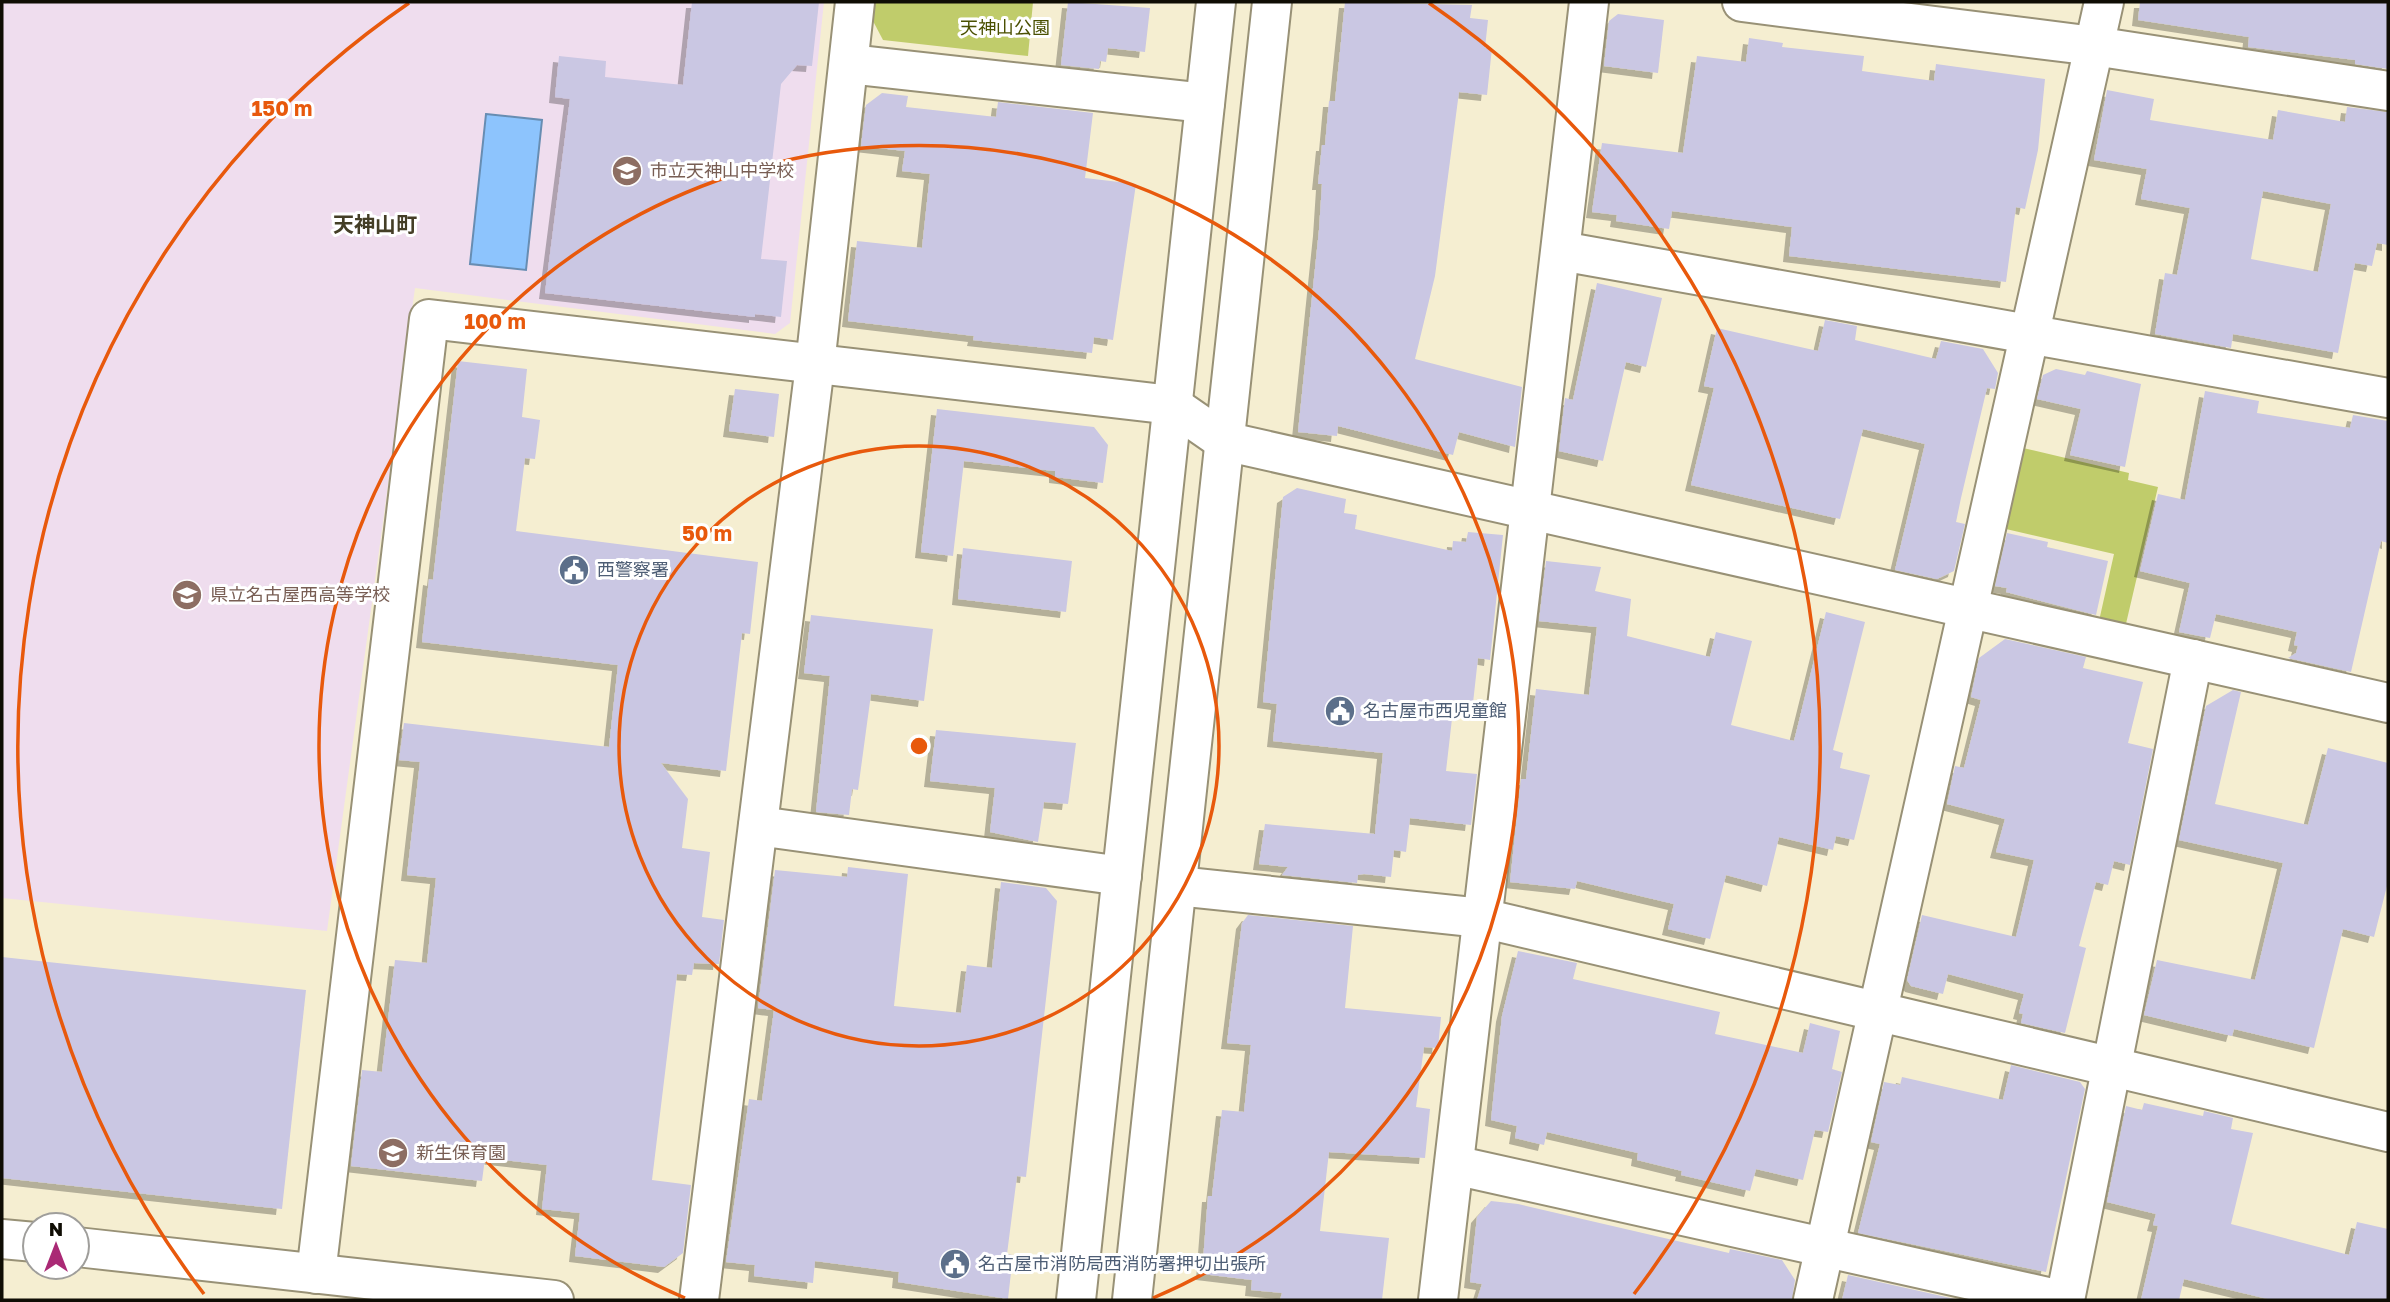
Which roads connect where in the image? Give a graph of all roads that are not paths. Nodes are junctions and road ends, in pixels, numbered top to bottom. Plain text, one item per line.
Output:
1 (855, 2) edge
2 (1216, 2) edge
3 (1272, 2) edge
4 (1589, 2) edge
5 (1742, 2) edge
6 (2104, 2) edge
7 (1798, 5) edge
8 (2094, 46) junction
9 (849, 64) junction
10 (2388, 90) edge
11 (1205, 103) junction
12 (1560, 251) junction
13 (2030, 334) junction
14 (815, 365) junction
15 (2388, 398) edge
16 (1172, 405) junction
17 (1224, 441) junction
18 (1530, 510) junction
19 (1968, 608) junction
20 (2193, 659) junction
21 (2388, 703) edge
22 (758, 826) junction
23 (1122, 876) junction
24 (1177, 886) junction
25 (1482, 918) junction
26 (1878, 1011) junction
27 (2112, 1067) junction
28 (2388, 1132) edge
29 (1454, 1165) junction
30 (2, 1239) edge
31 (21, 1241) edge
32 (1825, 1247) junction
33 (91, 1249) edge
34 (316, 1274) junction
35 (554, 1300) edge
36 (699, 1300) edge
37 (1076, 1300) edge
38 (1132, 1300) edge
39 (1438, 1300) edge
40 (1813, 1300) edge
41 (2063, 1300) edge

1 - 9 street
2 - 11 street
3 - 17 street
4 - 12 street
5 - 7 street
6 - 8 street
7 - 8 street
8 - 10 street
8 - 13 street
9 - 11 street
9 - 14 street
11 - 16 street
12 - 13 street
12 - 18 street
13 - 15 street
13 - 19 street
14 - 16 street
14 - 22 street
14 - 34 street
16 - 17 street
16 - 23 street
17 - 18 street
17 - 24 street
18 - 19 street
18 - 25 street
19 - 20 street
19 - 26 street
20 - 21 street
20 - 27 street
22 - 23 street
22 - 36 street
23 - 37 street
24 - 25 street
24 - 38 street
25 - 26 street
25 - 29 street
26 - 27 street
26 - 32 street
27 - 28 street
27 - 41 street
29 - 32 street
29 - 39 street
30 - 31 street
32 - 40 street
32 - 41 street
33 - 34 street
34 - 35 street

